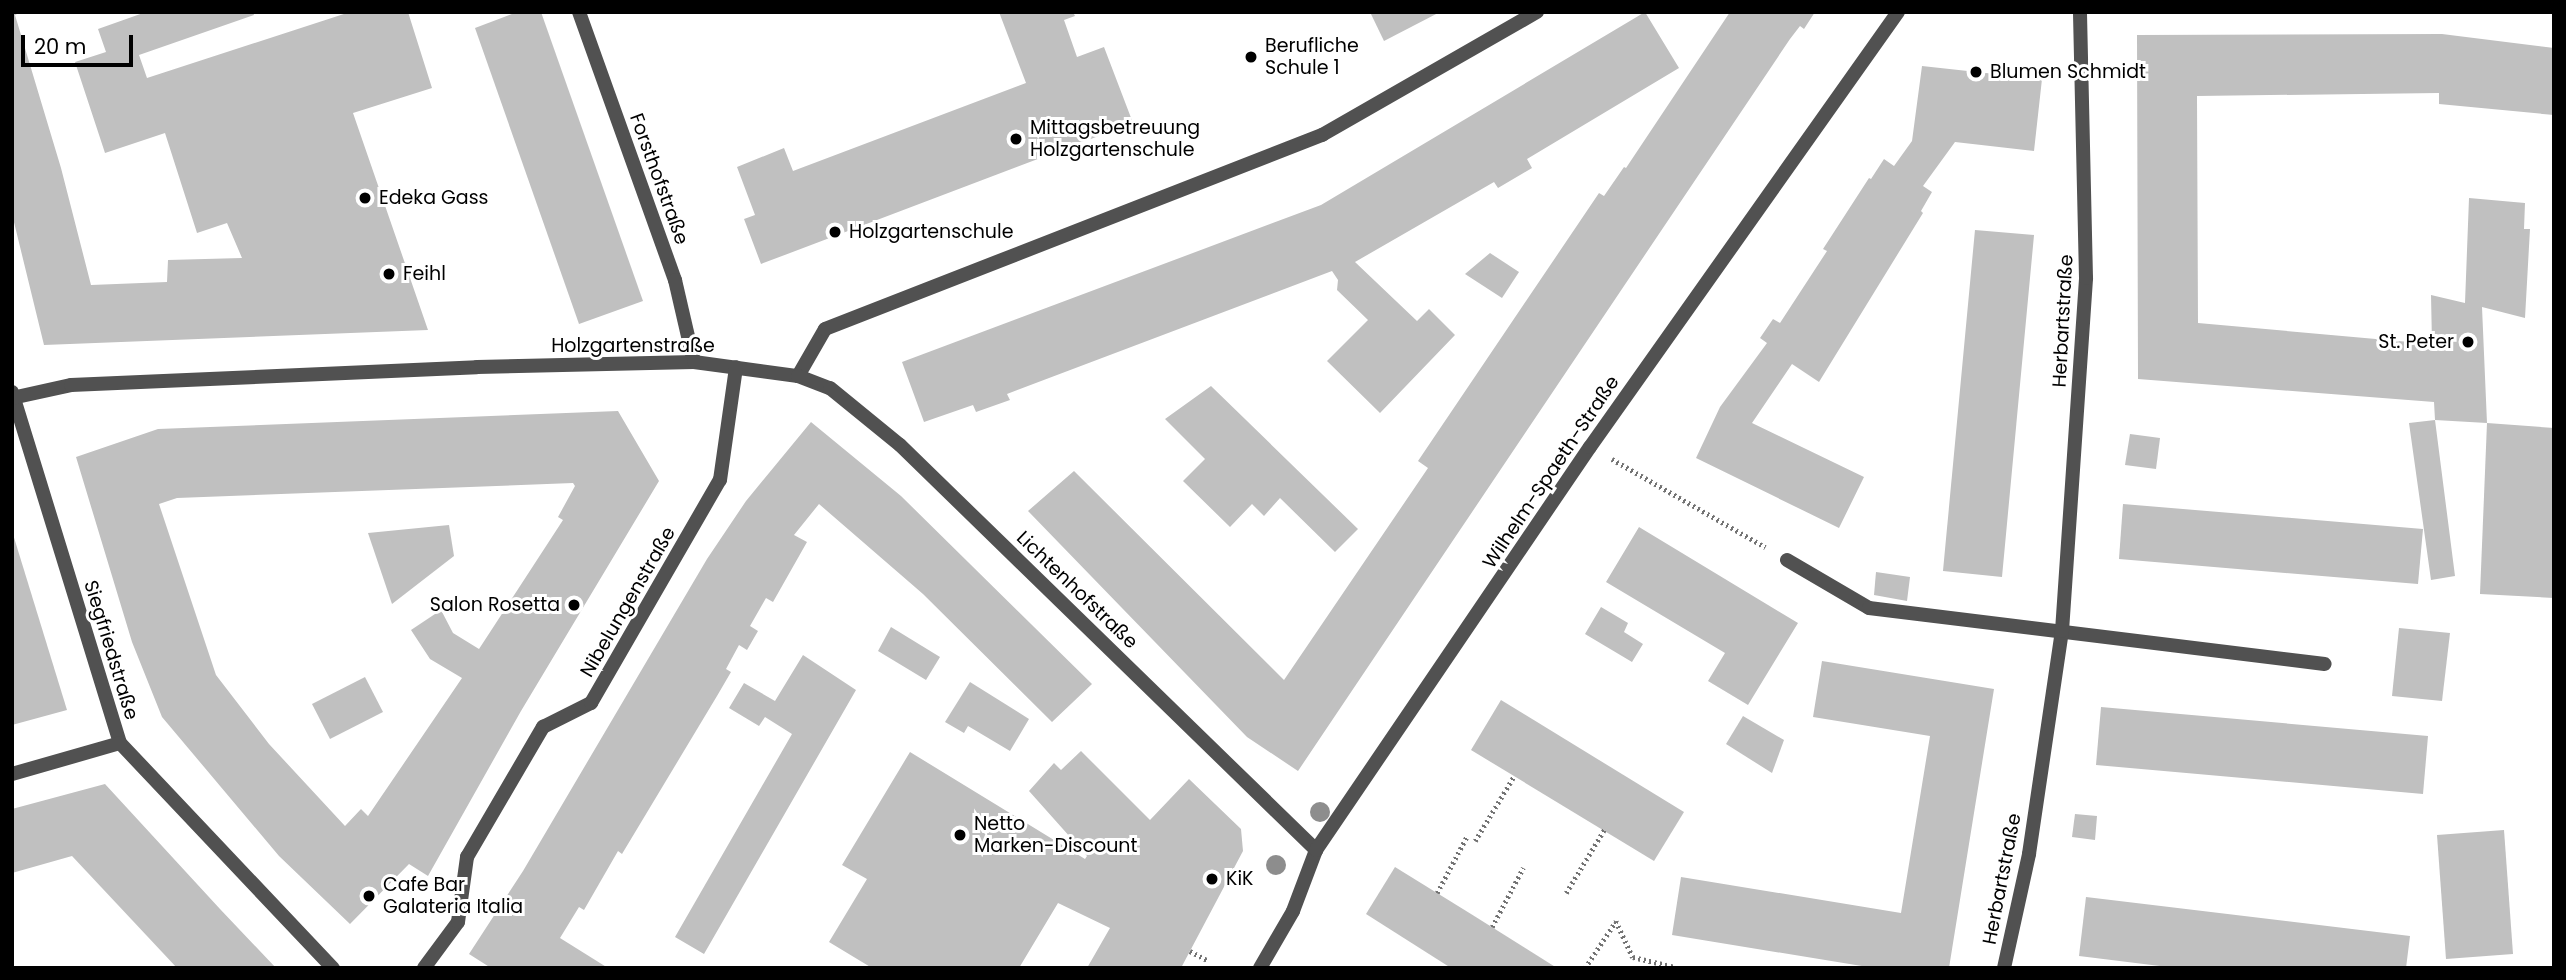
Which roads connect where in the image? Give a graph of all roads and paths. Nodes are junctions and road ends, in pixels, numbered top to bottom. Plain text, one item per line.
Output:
1 (579, 12) edge
2 (1537, 12) edge
3 (1898, 12) edge
4 (2080, 12) edge
5 (694, 362) junction
6 (736, 367) junction
7 (798, 376) junction
8 (13, 396) edge
9 (1590, 447) junction
10 (1787, 559) joint
11 (2062, 631) junction
12 (2325, 664) dead end
13 (120, 743) junction
14 (12, 774) edge
15 (1514, 776) dead end
16 (1604, 830) dead end
17 (1467, 836) dead end
18 (1475, 841) dead end
19 (1316, 850) junction
20 (1523, 868) dead end
21 (1437, 893) dead end
22 (1566, 893) dead end
23 (1492, 927) dead end
24 (1190, 951) dead end
25 (1208, 960) dead end
26 (427, 967) edge
27 (1675, 967) edge
28 (333, 968) edge
29 (1260, 968) edge
30 (1585, 968) edge
31 (2004, 968) edge

1 - 5 street, Forsthofstraße
2 - 7 street
3 - 9 street, Wilhelm-Spaeth-Straße
4 - 11 street, Herbartstraße
5 - 6 street, Holzgartenstraße
5 - 8 street, Holzgartenstraße
6 - 7 street, Holzgartenstraße
6 - 26 street, Nibelungenstraße
7 - 19 street, Lichtenhofstraße
8 - 13 street, Siegfriedstraße
9 - 10 path
9 - 19 street, Wilhelm-Spaeth-Straße
10 - 11 street
11 - 12 street
11 - 31 street, Herbartstraße
13 - 14 street
13 - 28 street, Siegfriedstraße
15 - 18 path
16 - 22 path
17 - 21 path
19 - 29 street, Wilhelm-Spaeth-Straße
20 - 23 path
24 - 25 path
27 - 30 path

